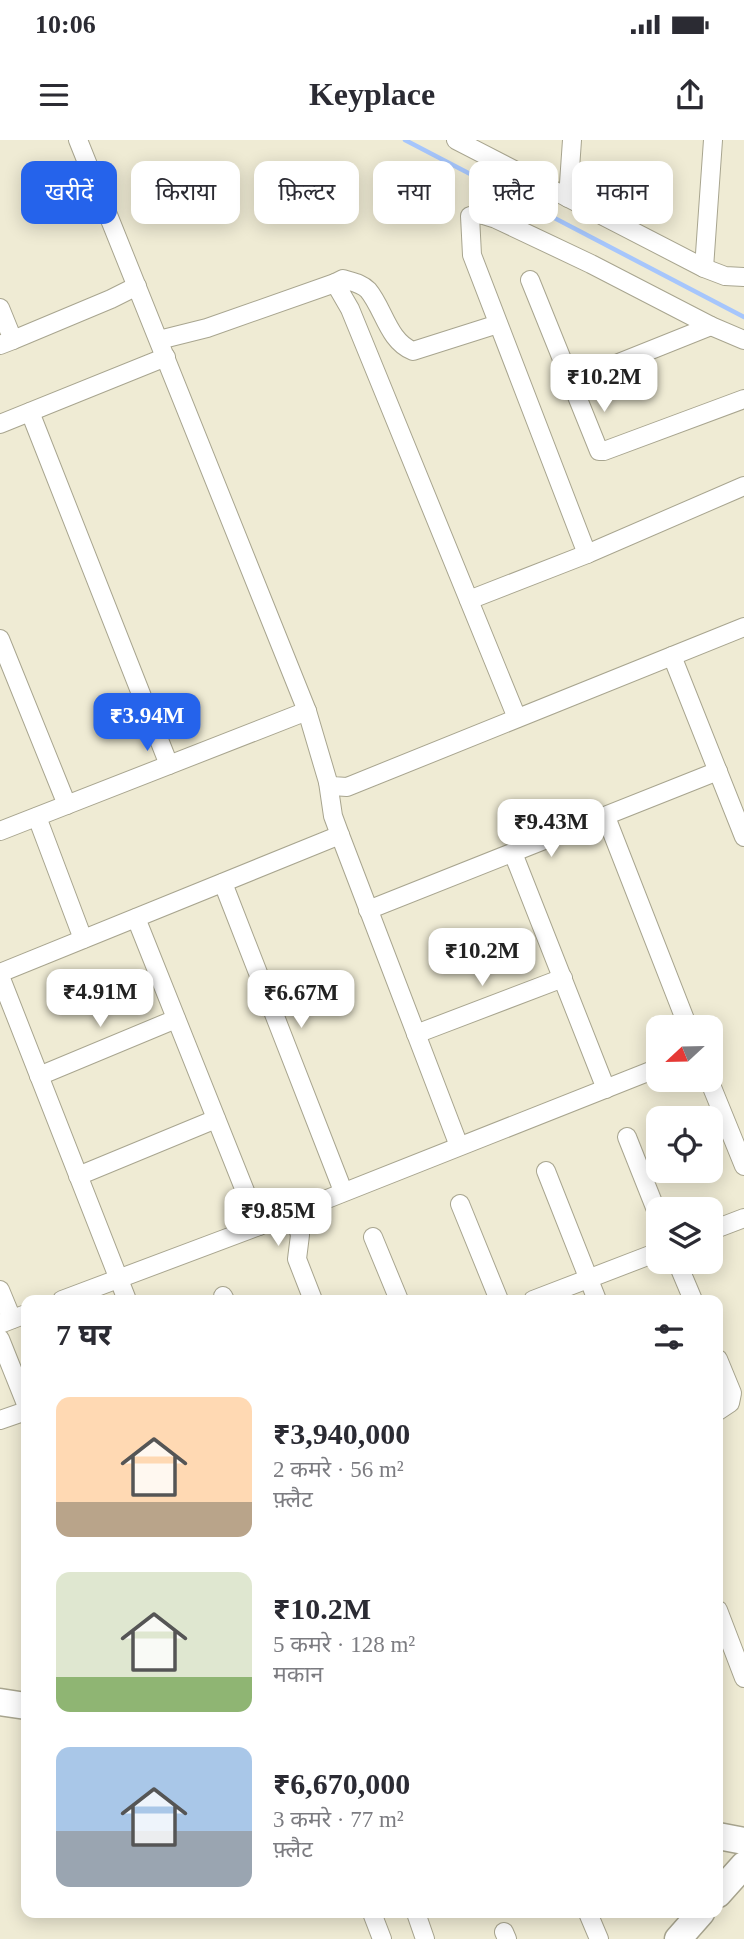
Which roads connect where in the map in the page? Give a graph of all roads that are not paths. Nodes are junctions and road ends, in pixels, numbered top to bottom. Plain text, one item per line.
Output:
1 (78, 140) edge
2 (456, 140) edge
3 (572, 140) edge
4 (713, 140) edge
5 (568, 198) junction
6 (704, 268) junction
7 (744, 277) edge
8 (530, 280) dead end
9 (335, 282) junction
10 (137, 286) junction
11 (0, 308) edge
12 (498, 324) junction
13 (711, 326) junction
14 (159, 340) junction
15 (744, 340) edge
16 (6, 342) edge
17 (166, 357) junction
18 (571, 382) junction
19 (744, 399) edge
20 (30, 412) junction
21 (0, 424) edge
22 (744, 486) edge
23 (587, 554) junction
24 (470, 600) junction
25 (744, 627) edge
26 (0, 639) edge
27 (672, 656) junction
28 (307, 712) junction
29 (517, 718) junction
30 (169, 765) junction
31 (718, 771) junction
32 (328, 782) junction
33 (67, 805) junction
34 (37, 817) junction
35 (606, 817) junction
36 (0, 831) edge
37 (340, 835) junction
38 (744, 837) edge
39 (513, 853) junction
40 (223, 883) junction
41 (369, 910) junction
42 (136, 918) junction
43 (83, 939) junction
44 (0, 975) edge
45 (562, 978) junction
46 (683, 1015) edge
47 (176, 1018) junction
48 (416, 1034) junction
49 (646, 1073) edge
50 (39, 1076) junction
51 (606, 1090) junction
52 (714, 1092) edge
53 (216, 1119) junction
54 (627, 1137) dead end
55 (459, 1146) junction
56 (744, 1166) edge
57 (546, 1171) dead end
58 (78, 1175) junction
59 (342, 1191) junction
60 (651, 1197) edge
61 (460, 1204) dead end
62 (293, 1212) junction
63 (744, 1218) edge
64 (258, 1226) junction
65 (723, 1226) edge
66 (373, 1237) dead end
67 (646, 1256) edge
68 (682, 1274) edge
69 (588, 1278) junction
70 (119, 1279) junction
71 (0, 1290) edge
72 (76, 1295) edge
73 (125, 1295) edge
74 (311, 1295) edge
75 (397, 1295) edge
76 (497, 1295) edge
77 (546, 1295) edge
78 (595, 1295) edge
79 (691, 1295) edge
80 (13, 1319) edge
81 (0, 1339) edge
82 (723, 1371) edge
83 (21, 1392) edge
84 (723, 1408) edge
85 (21, 1413) edge
86 (0, 1420) edge
87 (723, 1623) edge
88 (744, 1678) edge
89 (0, 1702) edge
90 (21, 1705) edge
91 (723, 1837) edge
92 (744, 1841) edge
93 (744, 1865) edge
94 (723, 1889) edge
95 (374, 1918) edge
96 (418, 1918) edge
97 (590, 1918) edge
98 (697, 1918) edge
99 (382, 1939) edge
100 (425, 1939) edge
101 (599, 1939) edge
102 (678, 1939) edge

1 - 10 street
2 - 5 street
3 - 5 street
4 - 6 street
5 - 6 street
6 - 7 street
8 - 18 street
9 - 12 street
9 - 14 street
9 - 24 street
10 - 14 street
10 - 16 street
11 - 16 street
12 - 13 street
12 - 23 street
13 - 15 street
13 - 18 street
14 - 17 street
17 - 20 street
17 - 28 street
18 - 19 street
20 - 21 street
20 - 30 street
22 - 23 street
23 - 24 street
24 - 29 street
25 - 27 street
26 - 33 street
27 - 29 street
27 - 31 street
28 - 30 street
28 - 32 street
29 - 32 street
30 - 33 street
31 - 35 street
31 - 38 street
32 - 37 street
33 - 34 street
34 - 36 street
34 - 43 street
35 - 39 street
35 - 46 street
37 - 40 street
37 - 41 street
39 - 41 street
39 - 45 street
40 - 42 street
40 - 59 street
41 - 48 street
42 - 43 street
42 - 47 street
43 - 44 street
44 - 50 street
45 - 48 street
45 - 51 street
47 - 50 street
47 - 53 street
48 - 55 street
49 - 51 street
50 - 58 street
51 - 55 street
52 - 56 street
53 - 58 street
53 - 64 street
54 - 60 street
55 - 59 street
57 - 69 street
58 - 70 street
59 - 62 street
61 - 76 street
62 - 64 street
62 - 74 street
63 - 65 street
64 - 70 street
66 - 75 street
67 - 69 street
68 - 79 street
69 - 77 street
69 - 78 street
70 - 72 street
70 - 73 street
71 - 80 street
81 - 83 street
82 - 84 street
85 - 86 street
87 - 88 street
89 - 90 street
91 - 92 street
93 - 94 street
95 - 99 street
96 - 100 street
97 - 101 street
98 - 102 street

